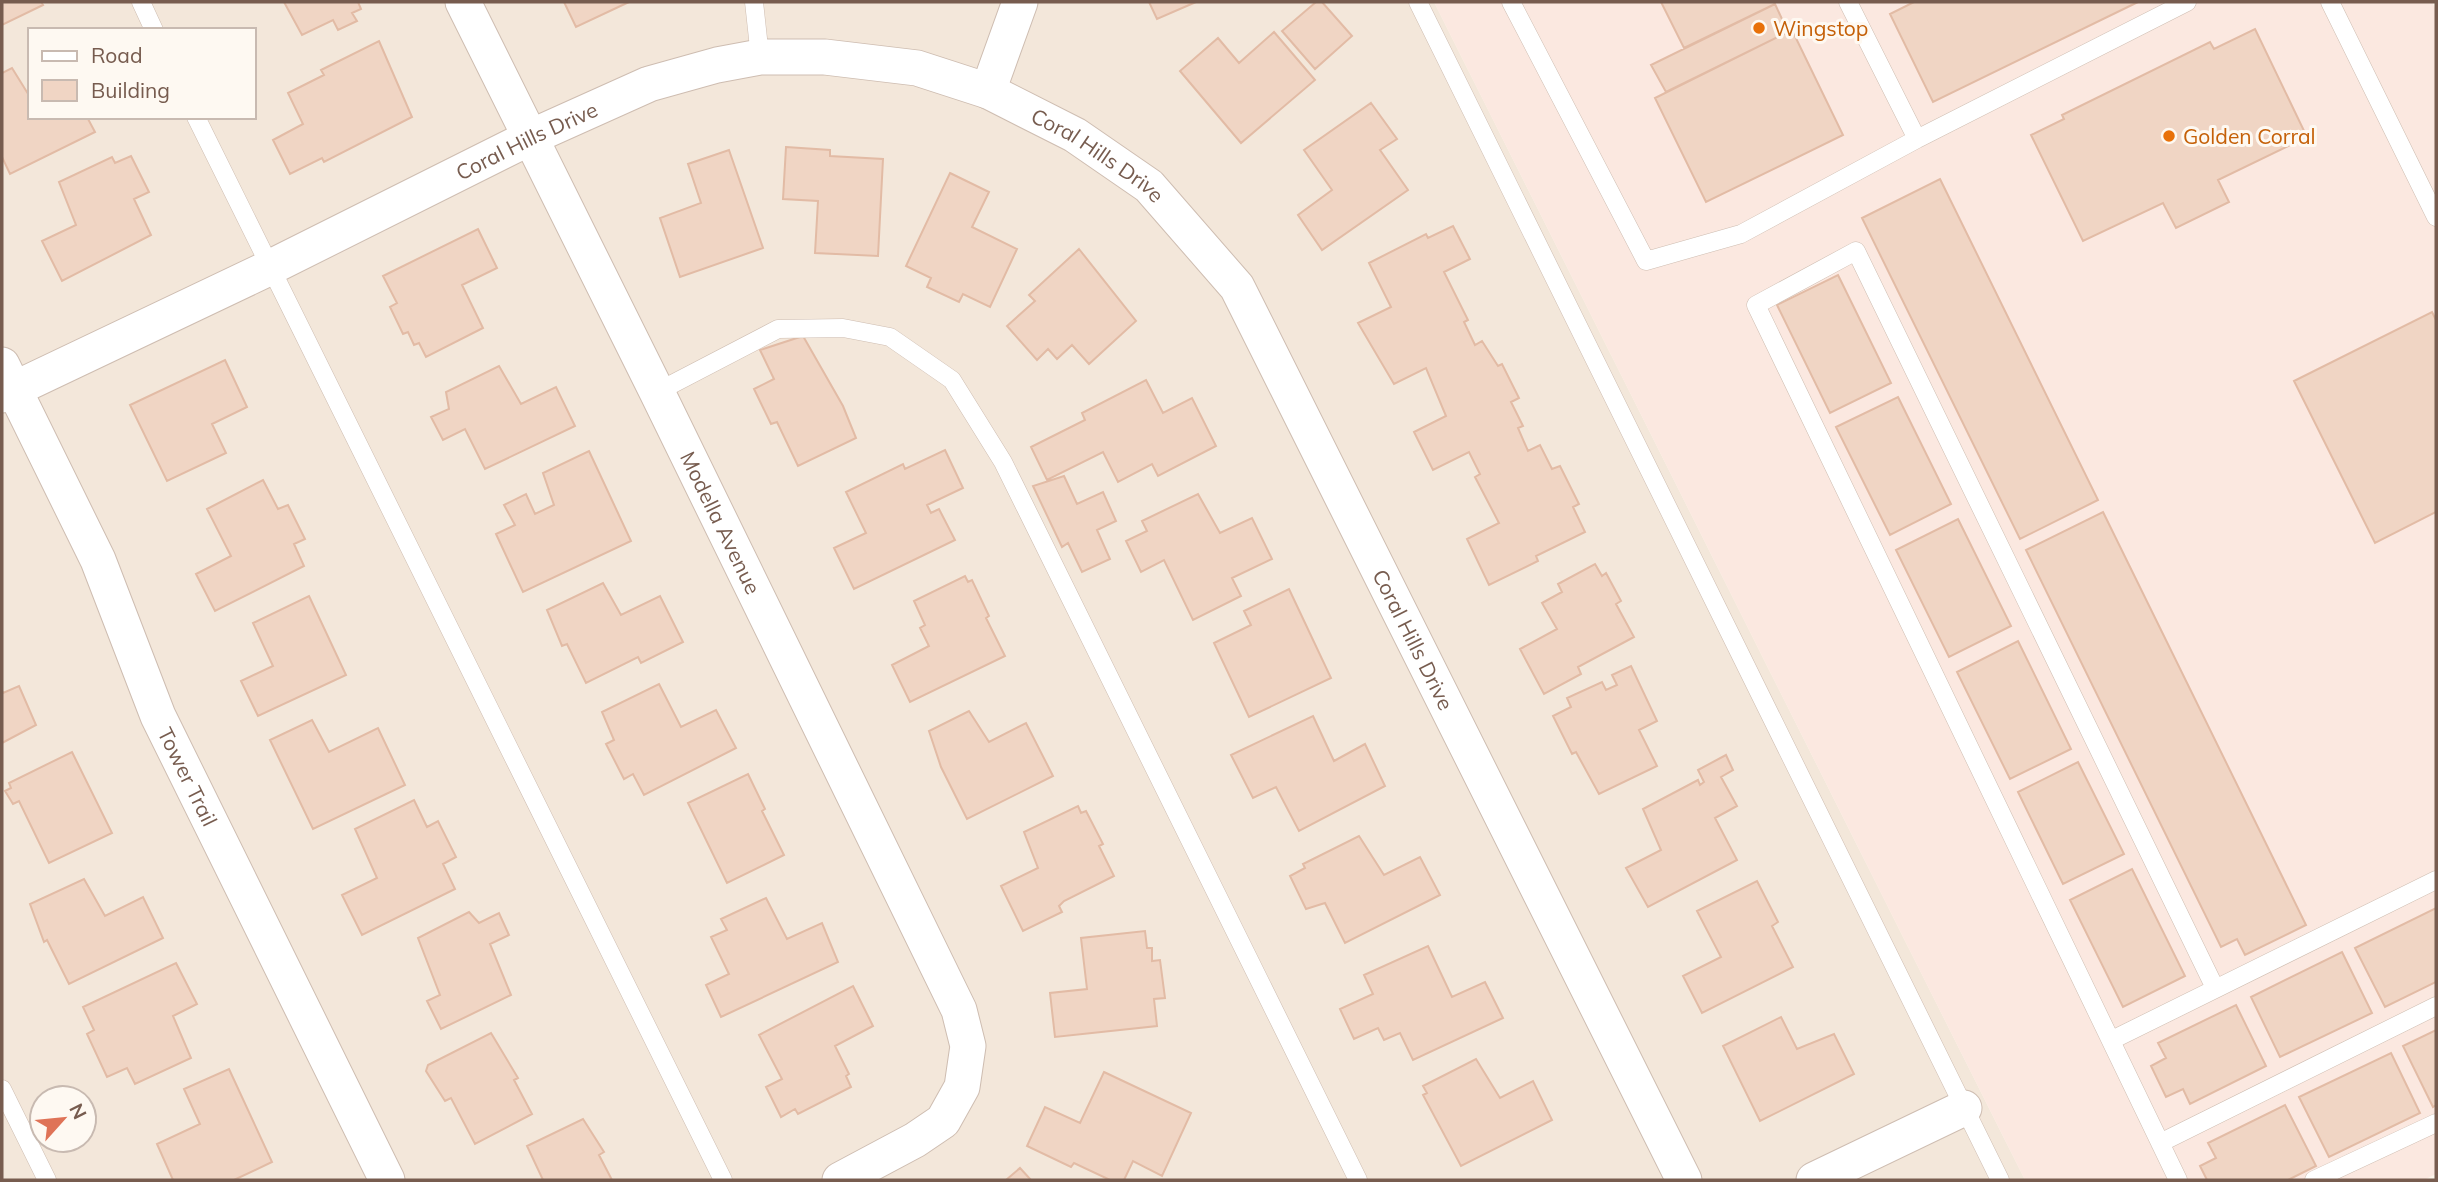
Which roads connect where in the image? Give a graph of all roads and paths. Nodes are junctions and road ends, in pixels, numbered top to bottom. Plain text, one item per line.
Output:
1 (141, 2) edge
2 (463, 2) edge
3 (754, 2) edge
4 (1020, 2) edge
5 (1419, 2) edge
6 (1511, 2) edge
7 (1848, 2) edge
8 (2187, 2) edge
9 (2330, 2) edge
10 (153, 28) edge
11 (760, 57) junction
12 (988, 91) junction
13 (197, 119) edge
14 (531, 137) junction
15 (1917, 139) junction
16 (2436, 217) edge
17 (270, 268) junction
18 (6, 383) edge
19 (657, 392) junction
20 (2436, 880) edge
21 (2215, 988) junction
22 (2436, 1006) edge
23 (2112, 1040) junction
24 (2, 1089) edge
25 (1964, 1108) junction
26 (2436, 1124) edge
27 (2160, 1143) junction
28 (47, 1180) edge
29 (387, 1180) edge
30 (723, 1180) edge
31 (840, 1180) edge
32 (1358, 1180) edge
33 (1684, 1180) edge
34 (1814, 1180) edge
35 (2000, 1180) edge
36 (2178, 1180) edge
37 (2314, 1180) edge

1 - 10 lane
2 - 14 street, Modella Avenue
3 - 11 lane
4 - 12 street
5 - 25 lane
6 - 15 lane
7 - 15 lane
8 - 15 lane
9 - 16 lane
11 - 12 street, Coral Hills Drive
11 - 14 street, Coral Hills Drive
12 - 33 street, Coral Hills Drive
13 - 17 lane
14 - 17 street, Coral Hills Drive
14 - 19 street, Modella Avenue
17 - 18 street, Coral Hills Drive
17 - 30 lane
18 - 29 street, Tower Trail
19 - 31 street, Modella Avenue
19 - 32 lane
20 - 21 lane
21 - 23 lane
21 - 23 lane
22 - 27 lane
23 - 27 lane
24 - 28 lane
25 - 34 street
25 - 35 lane
26 - 37 lane
27 - 36 lane

